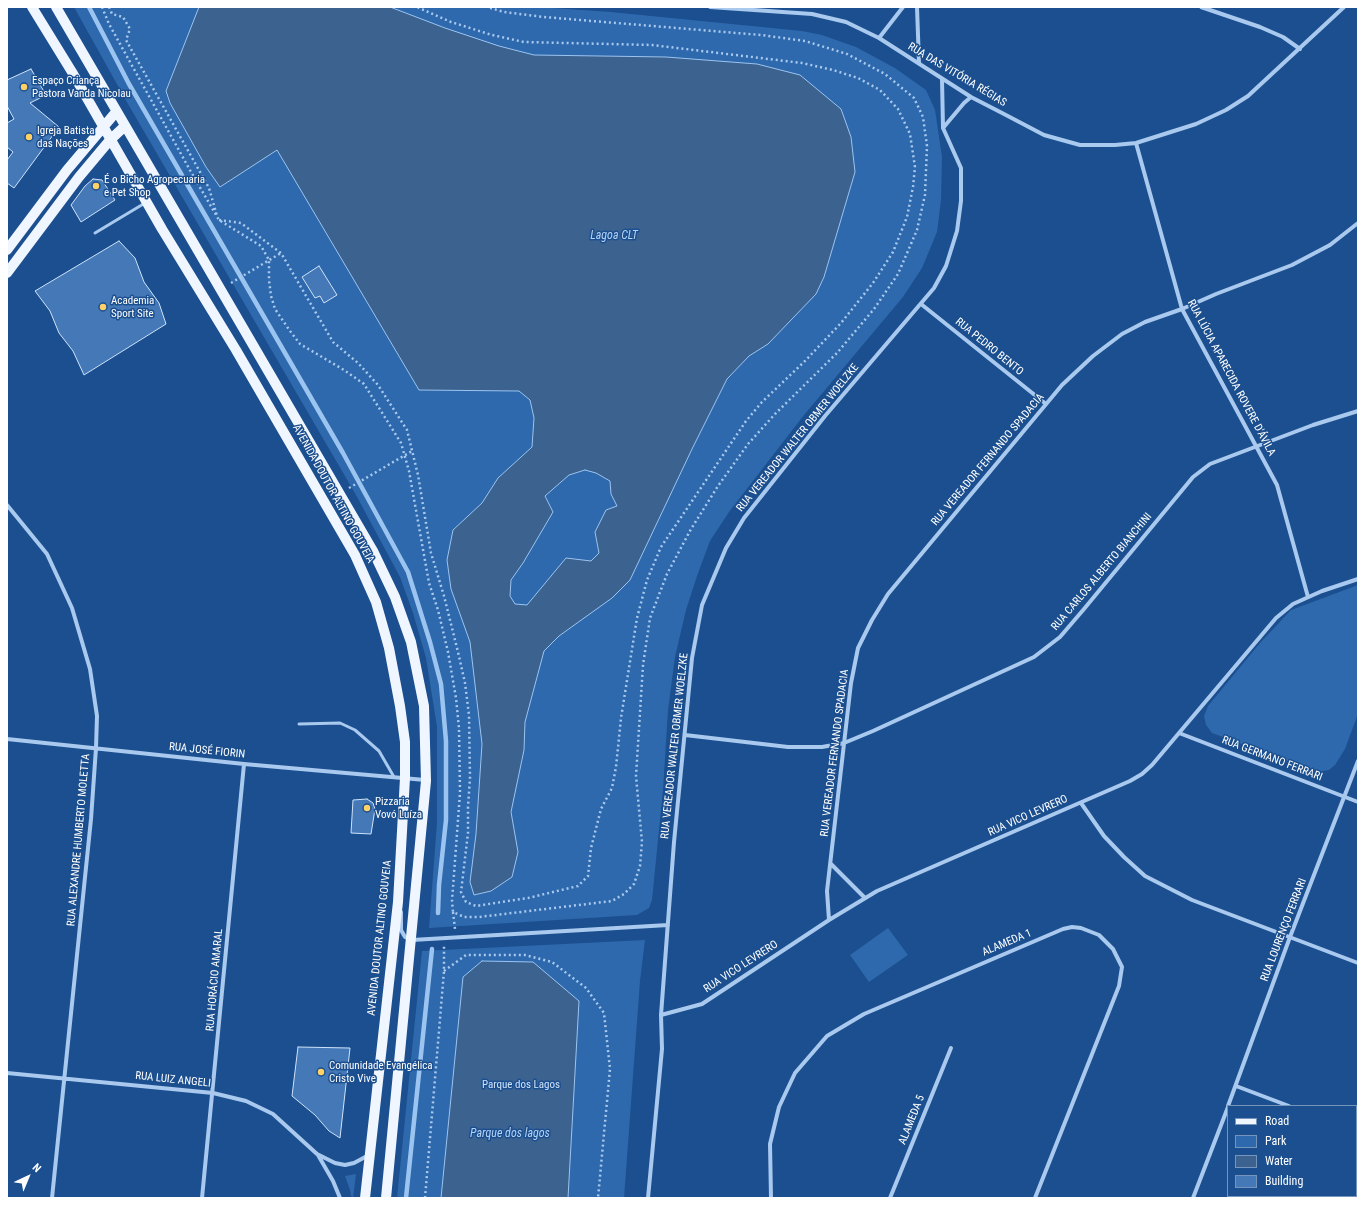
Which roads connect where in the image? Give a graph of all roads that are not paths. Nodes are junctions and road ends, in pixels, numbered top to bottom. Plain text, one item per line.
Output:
1 (32, 7) edge
2 (56, 7) edge
3 (710, 7) edge
4 (903, 7) edge
5 (917, 7) edge
6 (1201, 7) edge
7 (1344, 7) edge
8 (879, 38) junction
9 (1300, 49) junction
10 (919, 64) junction
11 (942, 79) junction
12 (971, 97) junction
13 (116, 112) junction
14 (125, 126) junction
15 (103, 127) junction
16 (943, 128) junction
17 (110, 140) junction
18 (1136, 143) junction
19 (147, 202) junction
20 (1358, 223) edge
21 (95, 233) dead end
22 (7, 250) edge
23 (7, 273) edge
24 (227, 301) junction
25 (921, 304) junction
26 (1182, 309) junction
27 (212, 311) junction
28 (1046, 404) junction
29 (1358, 411) edge
30 (1256, 446) junction
31 (7, 505) edge
32 (1358, 579) edge
33 (1308, 597) junction
34 (299, 724) dead end
35 (1179, 733) junction
36 (685, 735) junction
37 (7, 739) edge
38 (844, 743) junction
39 (96, 748) junction
40 (1358, 761) edge
41 (244, 764) junction
42 (394, 777) junction
43 (405, 778) junction
44 (426, 780) junction
45 (1345, 797) junction
46 (1358, 802) edge
47 (1081, 803) junction
48 (831, 864) junction
49 (865, 898) junction
50 (398, 902) junction
51 (829, 920) junction
52 (668, 925) junction
53 (1290, 938) junction
54 (412, 940) junction
55 (1358, 963) edge
56 (661, 1015) junction
57 (951, 1048) dead end
58 (7, 1073) edge
59 (64, 1078) junction
60 (1236, 1086) junction
61 (213, 1093) junction
62 (1228, 1105) edge
63 (1286, 1105) edge
64 (1227, 1109) edge
65 (317, 1154) junction
66 (369, 1155) junction
67 (52, 1198) edge
68 (202, 1198) edge
69 (340, 1198) edge
70 (365, 1198) edge
71 (386, 1198) edge
72 (648, 1198) edge
73 (771, 1198) edge
74 (890, 1198) edge
75 (1035, 1198) edge
76 (1193, 1198) edge

1 - 15 main road, AVENIDA DOUTOR ALTINO GOUVEIA
2 - 13 main road, AVENIDA DOUTOR ALTINO GOUVEIA
3 - 8 street, RUA DAS VITÓRIA RÉGIAS
4 - 8 street
5 - 10 street
6 - 9 street
7 - 9 street, RUA DAS VITÓRIA RÉGIAS
8 - 10 street, RUA DAS VITÓRIA RÉGIAS
9 - 18 street, RUA DAS VITÓRIA RÉGIAS
10 - 11 street, RUA DAS VITÓRIA RÉGIAS
11 - 12 street, RUA DAS VITÓRIA RÉGIAS
11 - 16 street, RUA VEREADOR WALTER OBMER WOELZKE
12 - 16 street
12 - 18 street, RUA DAS VITÓRIA RÉGIAS
13 - 14 main road, AVENIDA DOUTOR ALTINO GOUVEIA
13 - 15 main road
14 - 17 main road
14 - 24 main road, AVENIDA DOUTOR ALTINO GOUVEIA
15 - 17 main road, AVENIDA DOUTOR ALTINO GOUVEIA
15 - 22 main road
16 - 25 street, RUA VEREADOR WALTER OBMER WOELZKE
17 - 19 main road, AVENIDA DOUTOR ALTINO GOUVEIA
17 - 23 main road
18 - 26 street, RUA LÚCIA APARECIDA ROVERE D'ÁVILA
19 - 21 lane
19 - 27 main road, AVENIDA DOUTOR ALTINO GOUVEIA
20 - 26 street, RUA VEREADOR FERNANDO SPADACIA
24 - 27 main road
24 - 44 main road, AVENIDA DOUTOR ALTINO GOUVEIA
25 - 28 street, RUA PEDRO BENTO
25 - 36 street, RUA VEREADOR WALTER OBMER WOELZKE
26 - 28 street, RUA VEREADOR FERNANDO SPADACIA
26 - 30 street, RUA LÚCIA APARECIDA ROVERE D'ÁVILA
27 - 43 main road, AVENIDA DOUTOR ALTINO GOUVEIA
28 - 38 street, RUA VEREADOR FERNANDO SPADACIA
29 - 30 street, RUA CARLOS ALBERTO BIANCHINI
30 - 33 street, RUA LÚCIA APARECIDA ROVERE D'ÁVILA
30 - 38 street, RUA CARLOS ALBERTO BIANCHINI
31 - 39 street, RUA ALEXANDRE HUMBERTO MOLETTA
32 - 33 street, RUA VICO LEVRERO
33 - 35 street, RUA VICO LEVRERO
34 - 42 lane
35 - 45 street, RUA GERMANO FERRARI
35 - 47 street, RUA VICO LEVRERO
36 - 38 street, RUA CARLOS ALBERTO BIANCHINI
36 - 52 street, RUA VEREADOR WALTER OBMER WOELZKE
37 - 39 street, RUA JOSÉ FIORIN
38 - 48 street, RUA VEREADOR FERNANDO SPADACIA
39 - 41 street, RUA JOSÉ FIORIN
39 - 59 street, RUA ALEXANDRE HUMBERTO MOLETTA
40 - 45 street, RUA LOURENÇO FERRARI
41 - 42 street, RUA JOSÉ FIORIN
41 - 61 street, RUA HORÁCIO AMARAL
42 - 43 street, RUA JOSÉ FIORIN
43 - 44 street, RUA JOSÉ FIORIN
43 - 50 main road, AVENIDA DOUTOR ALTINO GOUVEIA
44 - 54 main road, AVENIDA DOUTOR ALTINO GOUVEIA
45 - 46 street, RUA GERMANO FERRARI
45 - 53 street, RUA LOURENÇO FERRARI
47 - 49 street, RUA VICO LEVRERO
47 - 53 street
48 - 49 street
48 - 51 street, RUA VEREADOR FERNANDO SPADACIA
49 - 51 street, RUA VICO LEVRERO
50 - 54 street
50 - 66 main road, AVENIDA DOUTOR ALTINO GOUVEIA
51 - 56 street, RUA VICO LEVRERO
52 - 54 street
52 - 56 street, RUA VEREADOR WALTER OBMER WOELZKE
53 - 55 street
53 - 60 street, RUA LOURENÇO FERRARI
54 - 71 main road, AVENIDA DOUTOR ALTINO GOUVEIA
56 - 72 street, RUA VEREADOR WALTER OBMER WOELZKE
57 - 74 street, ALAMEDA 5
58 - 59 street, RUA LUIZ ANGELI
59 - 61 street, RUA LUIZ ANGELI
59 - 67 street, RUA ALEXANDRE HUMBERTO MOLETTA
60 - 62 street, RUA LOURENÇO FERRARI
60 - 63 street
61 - 65 street, RUA LUIZ ANGELI
61 - 68 street, RUA HORÁCIO AMARAL
64 - 76 street, RUA LOURENÇO FERRARI
65 - 66 street, RUA LUIZ ANGELI
65 - 69 street, RUA LUIZ ANGELI
66 - 70 main road, AVENIDA DOUTOR ALTINO GOUVEIA
73 - 75 street, ALAMEDA 1

